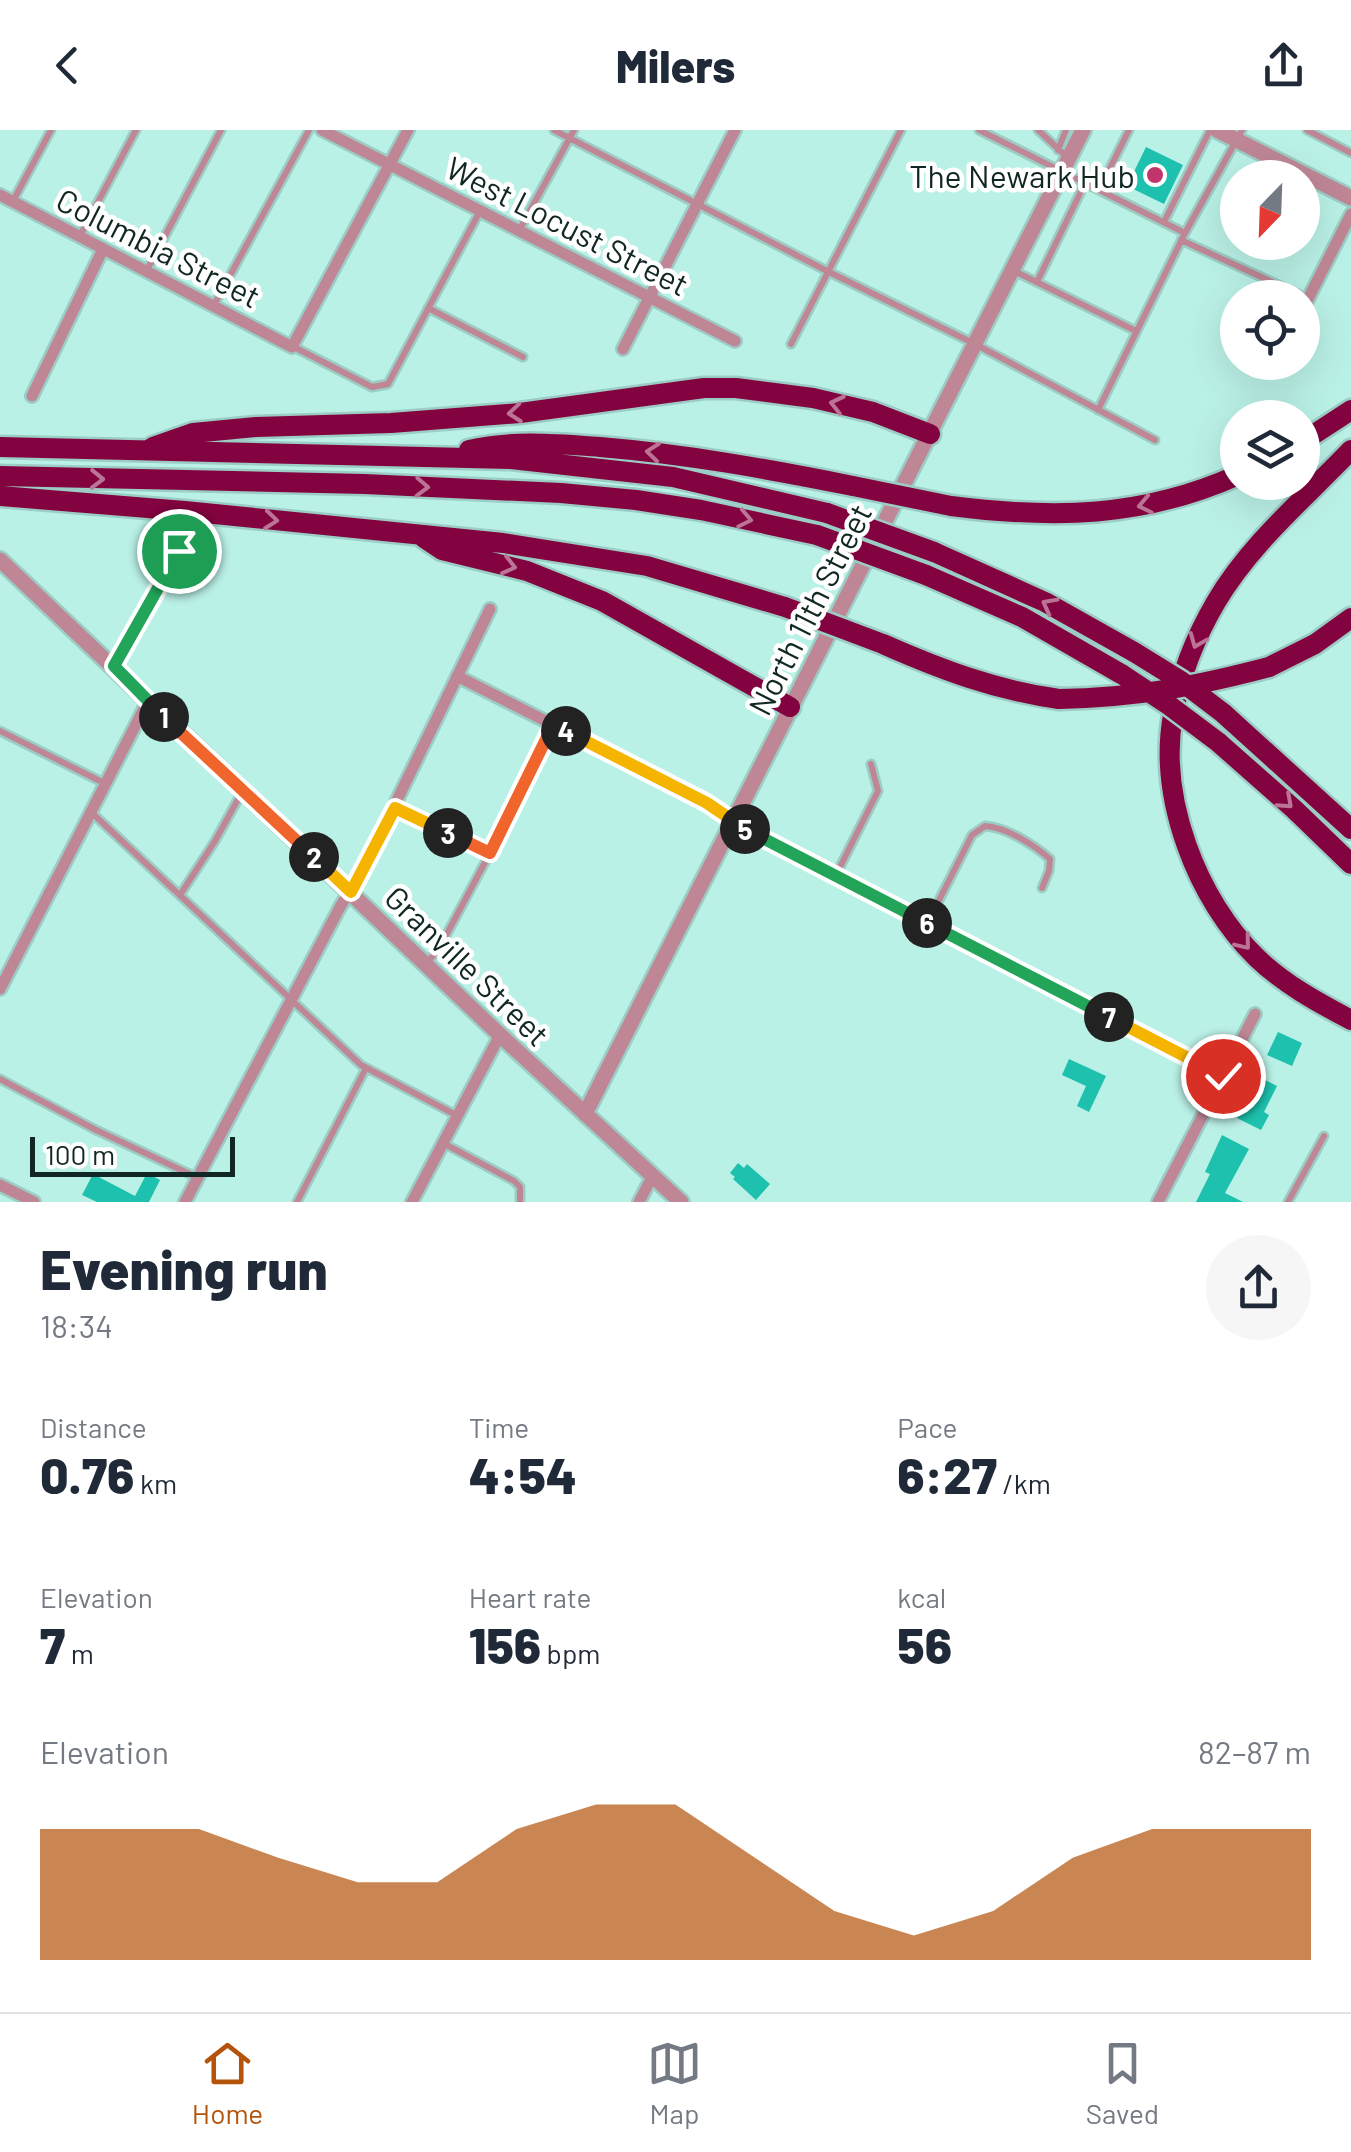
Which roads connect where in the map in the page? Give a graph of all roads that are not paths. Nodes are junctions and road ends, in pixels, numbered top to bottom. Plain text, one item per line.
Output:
1 (51, 130) edge
2 (136, 130) edge
3 (221, 130) edge
4 (309, 130) edge
5 (322, 130) edge
6 (408, 130) edge
7 (554, 130) edge
8 (735, 130) edge
9 (901, 130) edge
10 (979, 130) edge
11 (1038, 130) edge
12 (1066, 130) edge
13 (1084, 130) edge
14 (1129, 130) edge
15 (1210, 130) edge
16 (1218, 130) edge
17 (1307, 130) edge
18 (572, 134) edge
19 (1239, 135) edge
20 (1351, 153) edge
21 (1063, 160) junction
22 (390, 165) junction
23 (1085, 183) junction
24 (1099, 190) junction
25 (0, 196) edge
26 (1351, 198) edge
27 (13, 202) junction
28 (698, 204) junction
29 (480, 211) junction
30 (1351, 214) edge
31 (1164, 222) junction
32 (519, 230) junction
33 (80, 237) junction
34 (1183, 237) junction
35 (104, 249) junction
36 (1012, 270) junction
37 (146, 271) junction
38 (828, 272) junction
39 (1261, 280) edge
40 (1318, 280) edge
41 (1037, 282) junction
42 (650, 297) junction
43 (214, 306) junction
44 (428, 308) junction
45 (1136, 332) junction
46 (736, 341) dead end
47 (791, 344) dead end
48 (975, 344) junction
49 (292, 347) junction
50 (623, 349) dead end
51 (523, 357) dead end
52 (32, 396) dead end
53 (1098, 410) junction
54 (1351, 410) edge
55 (1320, 430) edge
56 (930, 434) junction
57 (1155, 440) dead end
58 (0, 446) edge
59 (1351, 450) edge
60 (141, 452) junction
61 (436, 457) junction
62 (0, 476) edge
63 (1220, 482) edge
64 (0, 496) edge
65 (418, 534) junction
66 (179, 551) dead end
67 (0, 560) edge
68 (490, 609) dead end
69 (1351, 618) edge
70 (114, 666) junction
71 (457, 676) junction
72 (148, 701) junction
73 (790, 707) junction
74 (553, 725) junction
75 (0, 731) edge
76 (871, 764) dead end
77 (104, 784) junction
78 (243, 791) junction
79 (395, 808) junction
80 (90, 811) junction
81 (733, 823) junction
82 (1351, 829) edge
83 (490, 853) junction
84 (1351, 864) edge
85 (835, 876) junction
86 (1042, 888) dead end
87 (351, 892) junction
88 (180, 895) junction
89 (928, 924) junction
90 (426, 965) junction
91 (0, 988) edge
92 (291, 1000) junction
93 (1255, 1014) dead end
94 (1351, 1020) edge
95 (500, 1035) junction
96 (366, 1068) junction
97 (1223, 1076) junction
98 (0, 1079) edge
99 (585, 1114) junction
100 (456, 1115) junction
101 (1324, 1136) dead end
102 (442, 1142) junction
103 (652, 1176) junction
104 (198, 1177) junction
105 (0, 1184) edge
106 (34, 1202) edge
107 (185, 1202) edge
108 (296, 1202) edge
109 (412, 1202) edge
110 (520, 1202) edge
111 (639, 1202) edge
112 (681, 1202) edge
113 (1158, 1202) edge
114 (1288, 1202) edge

1 - 27 lane
2 - 33 lane
3 - 37 lane
4 - 43 lane
5 - 22 street, West Locust Street
6 - 22 street
7 - 18 lane
8 - 28 street
9 - 38 lane
10 - 21 lane
11 - 21 lane
12 - 21 lane
13 - 21 street, North 11th Street
14 - 24 lane
15 - 31 lane
16 - 19 street
17 - 20 lane
18 - 28 lane
18 - 32 lane
19 - 26 street
19 - 34 lane
21 - 23 lane
21 - 36 street, North 11th Street
22 - 29 street, West Locust Street
22 - 49 street
23 - 24 lane
23 - 41 lane
24 - 31 lane
25 - 27 street, Columbia Street
27 - 33 street, Columbia Street
28 - 38 lane
28 - 42 street
29 - 32 street, West Locust Street
29 - 44 lane
30 - 40 street
31 - 34 lane
32 - 42 street, West Locust Street
33 - 35 street, Columbia Street
34 - 39 lane
34 - 45 lane
35 - 37 street, Columbia Street
35 - 52 street
36 - 41 lane
36 - 48 street, North 11th Street
37 - 43 street, Columbia Street
38 - 47 lane
38 - 48 lane
41 - 45 lane
42 - 46 street, West Locust Street
42 - 50 street
43 - 49 street, Columbia Street
44 - 49 lane
44 - 51 lane
45 - 53 lane
48 - 53 lane
48 - 56 street, North 11th Street
53 - 57 lane
54 - 55 highway
56 -> 60 highway
56 - 73 street, North 11th Street
58 - 60 highway
59 -> 94 highway
60 - 61 highway
63 -> 61 highway, bridge
82 -> 61 highway, bridge
62 -> 84 highway, bridge
64 -> 65 highway
65 - 69 highway, bridge
65 -> 73 highway
66 - 70 street
67 - 70 street, Granville Street
68 - 71 street
70 - 72 street, Granville Street
71 - 74 street
71 - 79 street
72 - 77 street
72 - 78 street, Granville Street
73 - 81 street, North 11th Street
74 - 81 street
74 - 83 lane
75 - 77 lane
76 - 85 lane
77 - 80 street
78 - 87 street, Granville Street
78 - 88 lane
79 - 83 lane
79 - 87 street
80 - 88 lane
80 - 91 street
81 - 85 street
81 - 99 street, North 11th Street
83 - 90 lane
85 - 89 street
86 - 89 lane
87 - 90 street, Granville Street
87 - 92 street
88 - 92 lane
89 - 97 street
90 - 95 street, Granville Street
92 - 96 lane
92 - 104 street
93 - 97 street
95 - 99 street, Granville Street
95 - 100 street
96 - 100 lane
96 - 108 lane
97 - 113 street
98 - 104 lane
99 - 103 street, Granville Street
100 - 102 street
101 - 114 lane
102 - 109 street
102 - 110 lane
103 - 111 street
103 - 112 street, Granville Street
104 - 107 street
105 - 106 street

